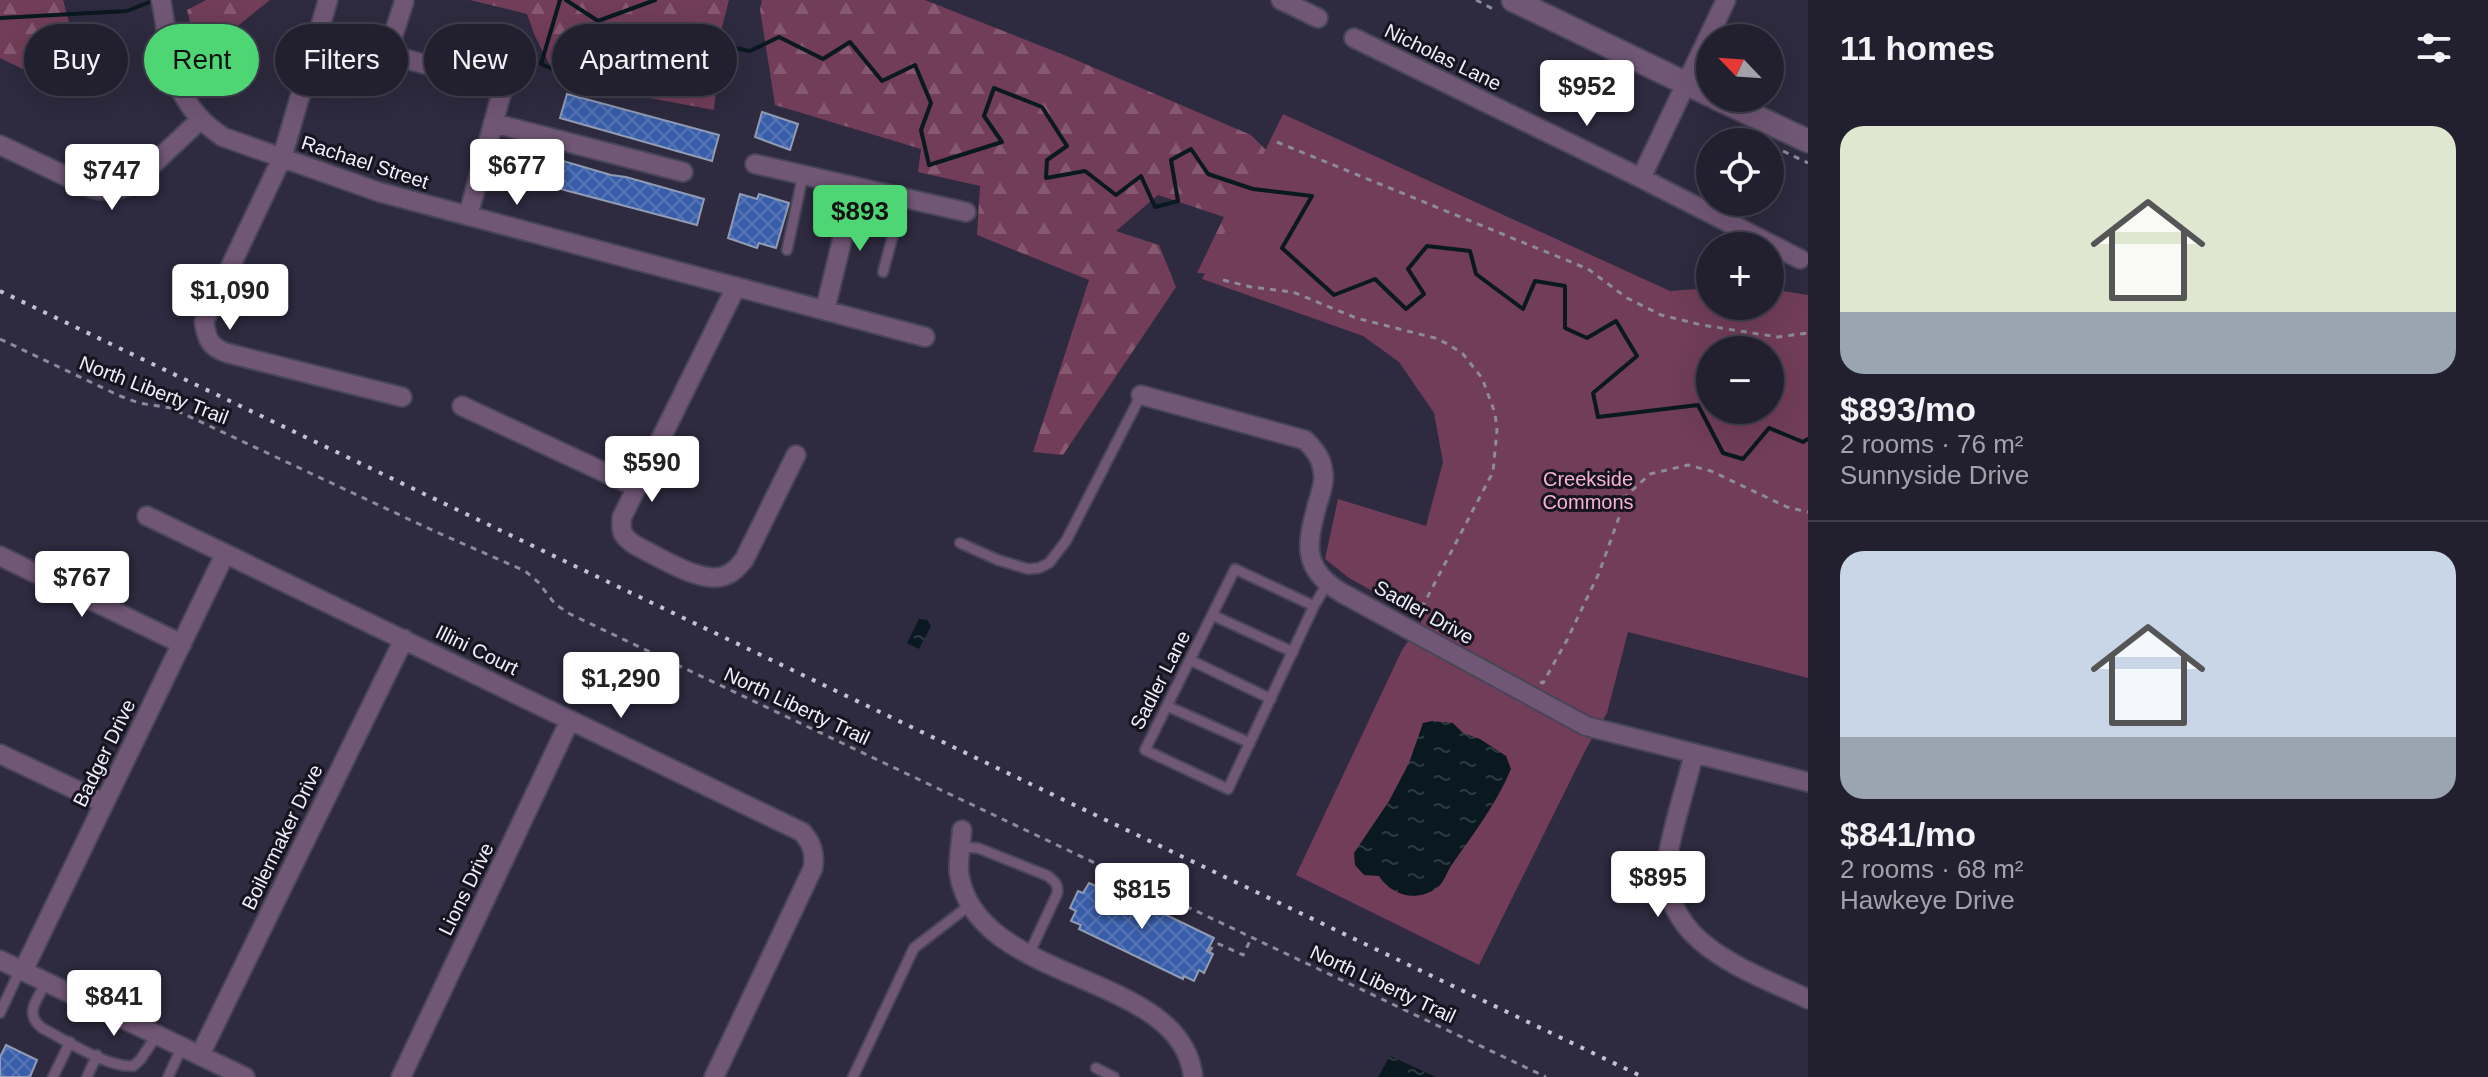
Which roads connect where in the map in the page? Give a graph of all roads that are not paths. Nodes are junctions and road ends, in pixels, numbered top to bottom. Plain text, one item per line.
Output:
1 (328, 0) edge
2 (1281, 0) edge
3 (1513, 0) edge
4 (1726, 0) edge
5 (404, 2) edge
6 (161, 4) edge
7 (1318, 18) dead end
8 (1354, 38) dead end
9 (1686, 84) junction
10 (1696, 89) edge
11 (1747, 112) edge
12 (201, 119) junction
13 (493, 123) junction
14 (1807, 139) edge
15 (0, 145) edge
16 (282, 158) junction
17 (755, 164) dead end
18 (683, 172) dead end
19 (803, 175) junction
20 (1641, 178) junction
21 (855, 187) junction
22 (903, 198) junction
23 (966, 212) dead end
24 (468, 216) junction
25 (787, 250) dead end
26 (1800, 259) dead end
27 (883, 272) dead end
28 (736, 287) junction
29 (825, 310) junction
30 (925, 337) dead end
31 (1141, 395) joint
32 (402, 397) dead end
33 (462, 406) dead end
34 (796, 455) dead end
35 (636, 487) junction
36 (147, 516) dead end
37 (960, 543) dead end
38 (225, 554) junction
39 (0, 556) edge
40 (1327, 584) junction
41 (1314, 606) junction
42 (1212, 615) junction
43 (404, 639) junction
44 (182, 644) junction
45 (1293, 652) junction
46 (1190, 660) junction
47 (1271, 699) junction
48 (1167, 706) junction
49 (570, 720) junction
50 (1250, 743) junction
51 (1694, 753) junction
52 (0, 754) edge
53 (1808, 782) edge
54 (104, 803) junction
55 (961, 838) joint
56 (970, 905) junction
57 (1029, 954) junction
58 (0, 960) edge
59 (21, 970) junction
60 (46, 982) junction
61 (1808, 999) edge
62 (0, 1013) edge
63 (157, 1035) junction
64 (70, 1042) junction
65 (182, 1047) junction
66 (97, 1055) junction
67 (200, 1055) junction
68 (1096, 1068) dead end
69 (53, 1077) edge
70 (87, 1077) edge
71 (168, 1077) edge
72 (245, 1077) edge
73 (401, 1077) edge
74 (714, 1077) edge
75 (853, 1077) edge
76 (1114, 1077) edge
77 (1193, 1077) edge

1 - 16 street
2 - 7 street
3 - 9 street
4 - 9 street
5 - 13 street
6 - 12 street, Rachael Street
8 - 20 street, Nicholas Lane
9 - 10 street
9 - 20 street
11 - 14 street
12 - 15 street
12 - 16 street, Rachael Street
13 - 18 street
13 - 24 street
16 - 24 street, Rachael Street
16 - 32 street
17 - 19 street
19 - 21 street
19 - 25 lane
20 - 26 street, Nicholas Lane
21 - 22 street
21 - 29 street
22 - 23 street
22 - 27 lane
24 - 28 street, Rachael Street
28 - 29 street, Rachael Street
28 - 35 street
29 - 30 street, Rachael Street
31 - 37 lane
31 - 40 street
33 - 35 street
34 - 35 street
36 - 38 street, Illini Court
38 - 43 street, Illini Court
38 - 44 street, Badger Drive
39 - 44 street
40 - 41 lane, Sadler Lane
40 - 51 street, Sadler Drive
41 - 42 lane, Sadler Lane
41 - 45 lane, Sadler Lane
42 - 45 lane
42 - 46 lane, Sadler Lane
43 - 49 street, Illini Court
43 - 67 street, Boilermaker Drive
44 - 54 street, Badger Drive
45 - 47 lane, Sadler Lane
46 - 47 lane
46 - 48 lane, Sadler Lane
47 - 50 lane, Sadler Lane
48 - 50 lane
48 - 50 lane, Sadler Lane
49 - 73 street, Lions Drive
49 - 74 street, Illini Court
51 - 53 street, Sadler Drive
51 - 61 street
52 - 54 street
54 - 59 street, Badger Drive
55 - 56 street
55 - 57 lane
56 - 57 street
56 - 75 lane
57 - 77 street
58 - 59 street
59 - 60 street
59 - 62 lane
60 - 63 street
60 - 64 lane
63 - 65 street
63 - 66 lane
64 - 66 lane
64 - 69 lane
65 - 67 street
65 - 71 lane
66 - 70 lane
67 - 72 street
68 - 76 lane

